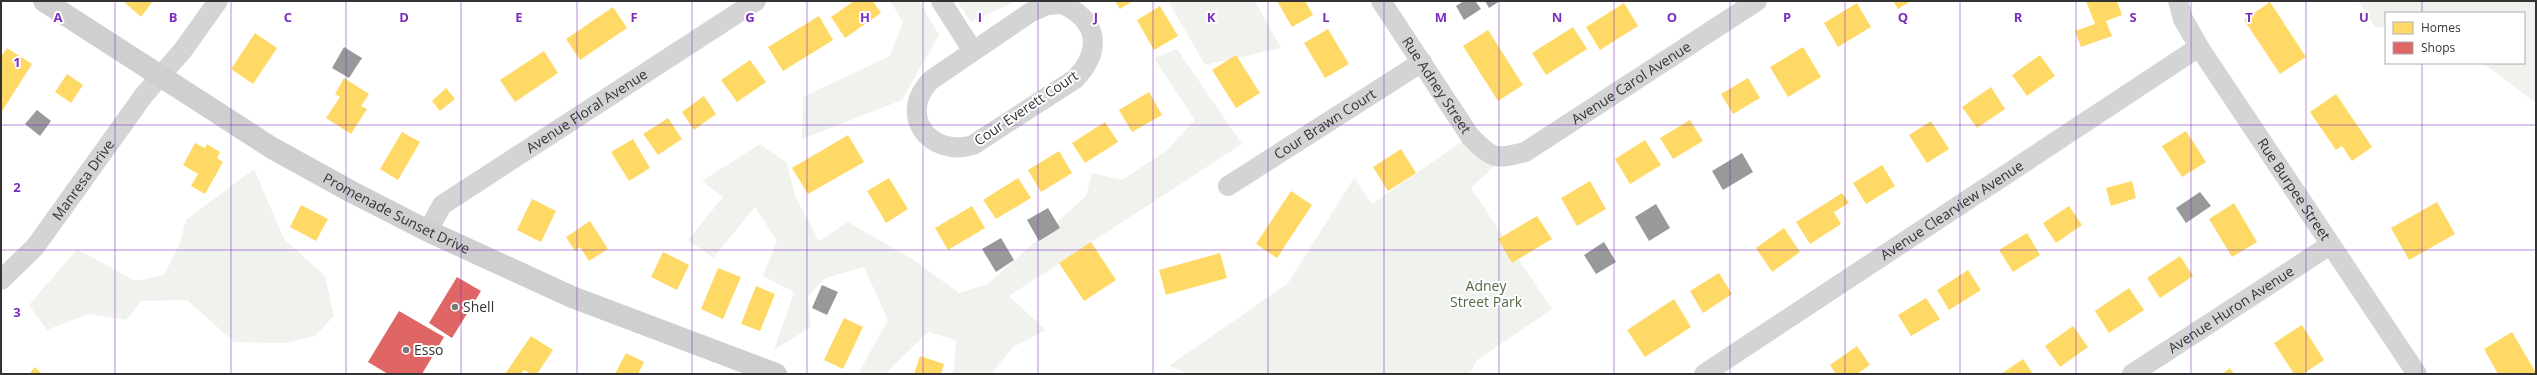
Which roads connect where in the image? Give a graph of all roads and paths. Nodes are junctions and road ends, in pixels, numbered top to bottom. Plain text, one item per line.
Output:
1 (44, 1) edge
2 (218, 1) edge
3 (756, 1) edge
4 (941, 1) edge
5 (1381, 1) edge
6 (1757, 1) edge
7 (2178, 1) edge
8 (2199, 47) junction
9 (973, 51) junction
10 (1422, 62) junction
11 (160, 75) junction
12 (1502, 158) joint
13 (1228, 186) dead end
14 (428, 231) junction
15 (2330, 245) junction
16 (1, 280) edge
17 (776, 374) edge
18 (1704, 374) edge
19 (2132, 374) edge
20 (2417, 374) edge

1 - 11 street, Promenade Sunset Drive
2 - 11 street
3 - 14 street, Avenue Floral Avenue
4 - 9 street
5 - 10 street, Rue Adney Street
6 - 12 street, Avenue Carol Avenue
7 - 8 street, Rue Burpee Street
8 - 15 street, Rue Burpee Street
8 - 18 street, Avenue Clearview Avenue
9 - 9 street, Cour Everett Court
10 - 12 street, Rue Adney Street
10 - 13 street, Cour Brawn Court
11 - 14 street, Promenade Sunset Drive
11 - 16 street, Manresa Drive
14 - 17 street, Promenade Sunset Drive
15 - 19 street, Avenue Huron Avenue
15 - 20 street, Rue Burpee Street

